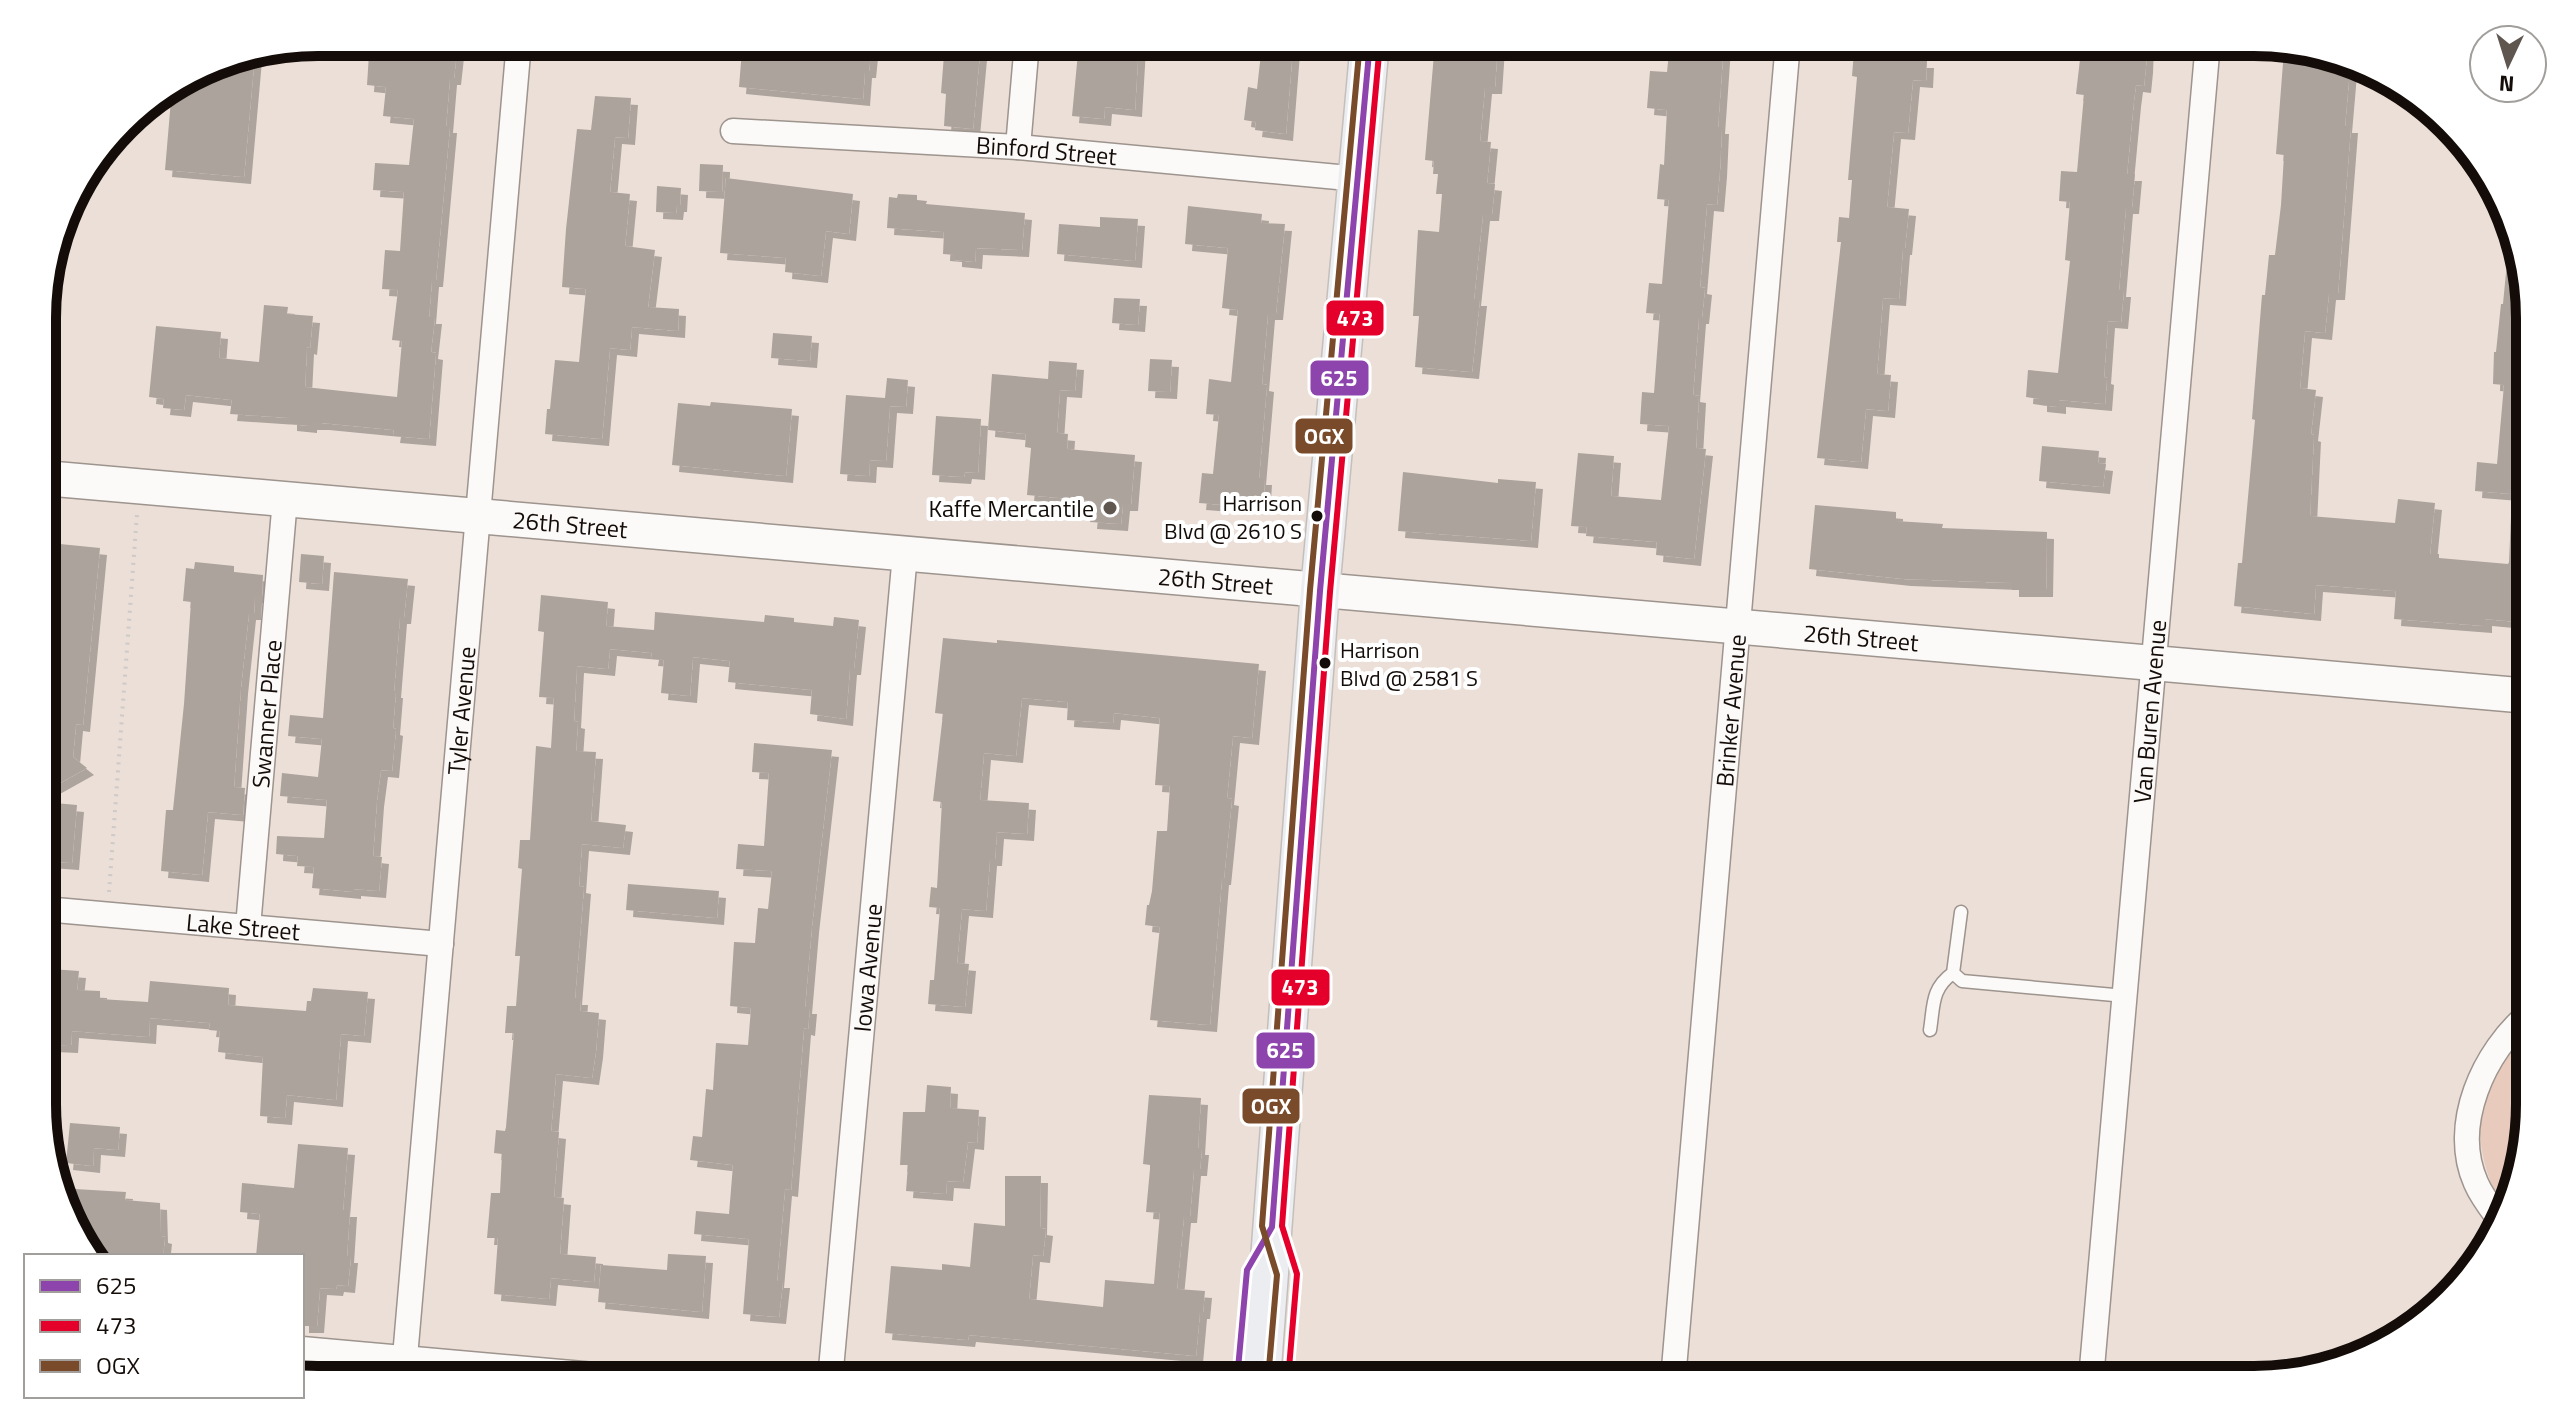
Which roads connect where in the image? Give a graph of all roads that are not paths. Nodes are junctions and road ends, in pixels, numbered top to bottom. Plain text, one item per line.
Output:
1 (1369, 56) edge
2 (1787, 56) edge
3 (2207, 56) edge
4 (518, 57) edge
5 (1026, 57) edge
6 (733, 131) dead end
7 (1018, 147) junction
8 (1359, 179) junction
9 (56, 479) edge
10 (285, 499) junction
11 (478, 516) junction
12 (905, 554) junction
13 (1320, 591) junction
14 (1738, 626) junction
15 (2154, 663) junction
16 (2515, 695) edge
17 (56, 910) edge
18 (1961, 912) dead end
19 (248, 927) junction
20 (441, 944) junction
21 (1953, 973) junction
22 (2125, 996) junction
23 (2515, 1029) edge
24 (1930, 1030) dead end
25 (2493, 1210) edge
26 (1272, 1227) junction
27 (304, 1349) edge
28 (1674, 1365) edge
29 (2092, 1365) edge
30 (389, 1366) edge
31 (404, 1366) edge
32 (831, 1366) edge
33 (1238, 1366) edge
34 (1262, 1366) edge
35 (1279, 1366) edge

1 - 8 main road
2 - 14 street, Brinker Avenue
3 - 15 street, Van Buren Avenue
4 - 11 street, Tyler Avenue
5 - 7 street
6 - 7 street, Binford Street
7 - 8 street, Binford Street
8 - 13 main road
9 - 10 street, 26th Street
10 - 11 street, 26th Street
10 - 19 street, Swanner Place
11 - 12 street, 26th Street
11 - 20 street, Tyler Avenue
12 - 13 street, 26th Street
12 - 32 street, Iowa Avenue
13 - 14 street, 26th Street
13 - 26 main road
14 - 15 street, 26th Street
14 - 28 street, Brinker Avenue
15 - 16 street, 26th Street
15 - 22 street, Van Buren Avenue
17 - 19 street, Lake Street
18 - 21 lane
19 - 20 street, Lake Street
20 - 31 street, Tyler Avenue
21 - 22 lane
21 - 24 lane
22 - 29 street, Van Buren Avenue
23 - 25 street
26 - 33 main road
26 - 34 main road
26 - 35 main road
27 - 30 street

